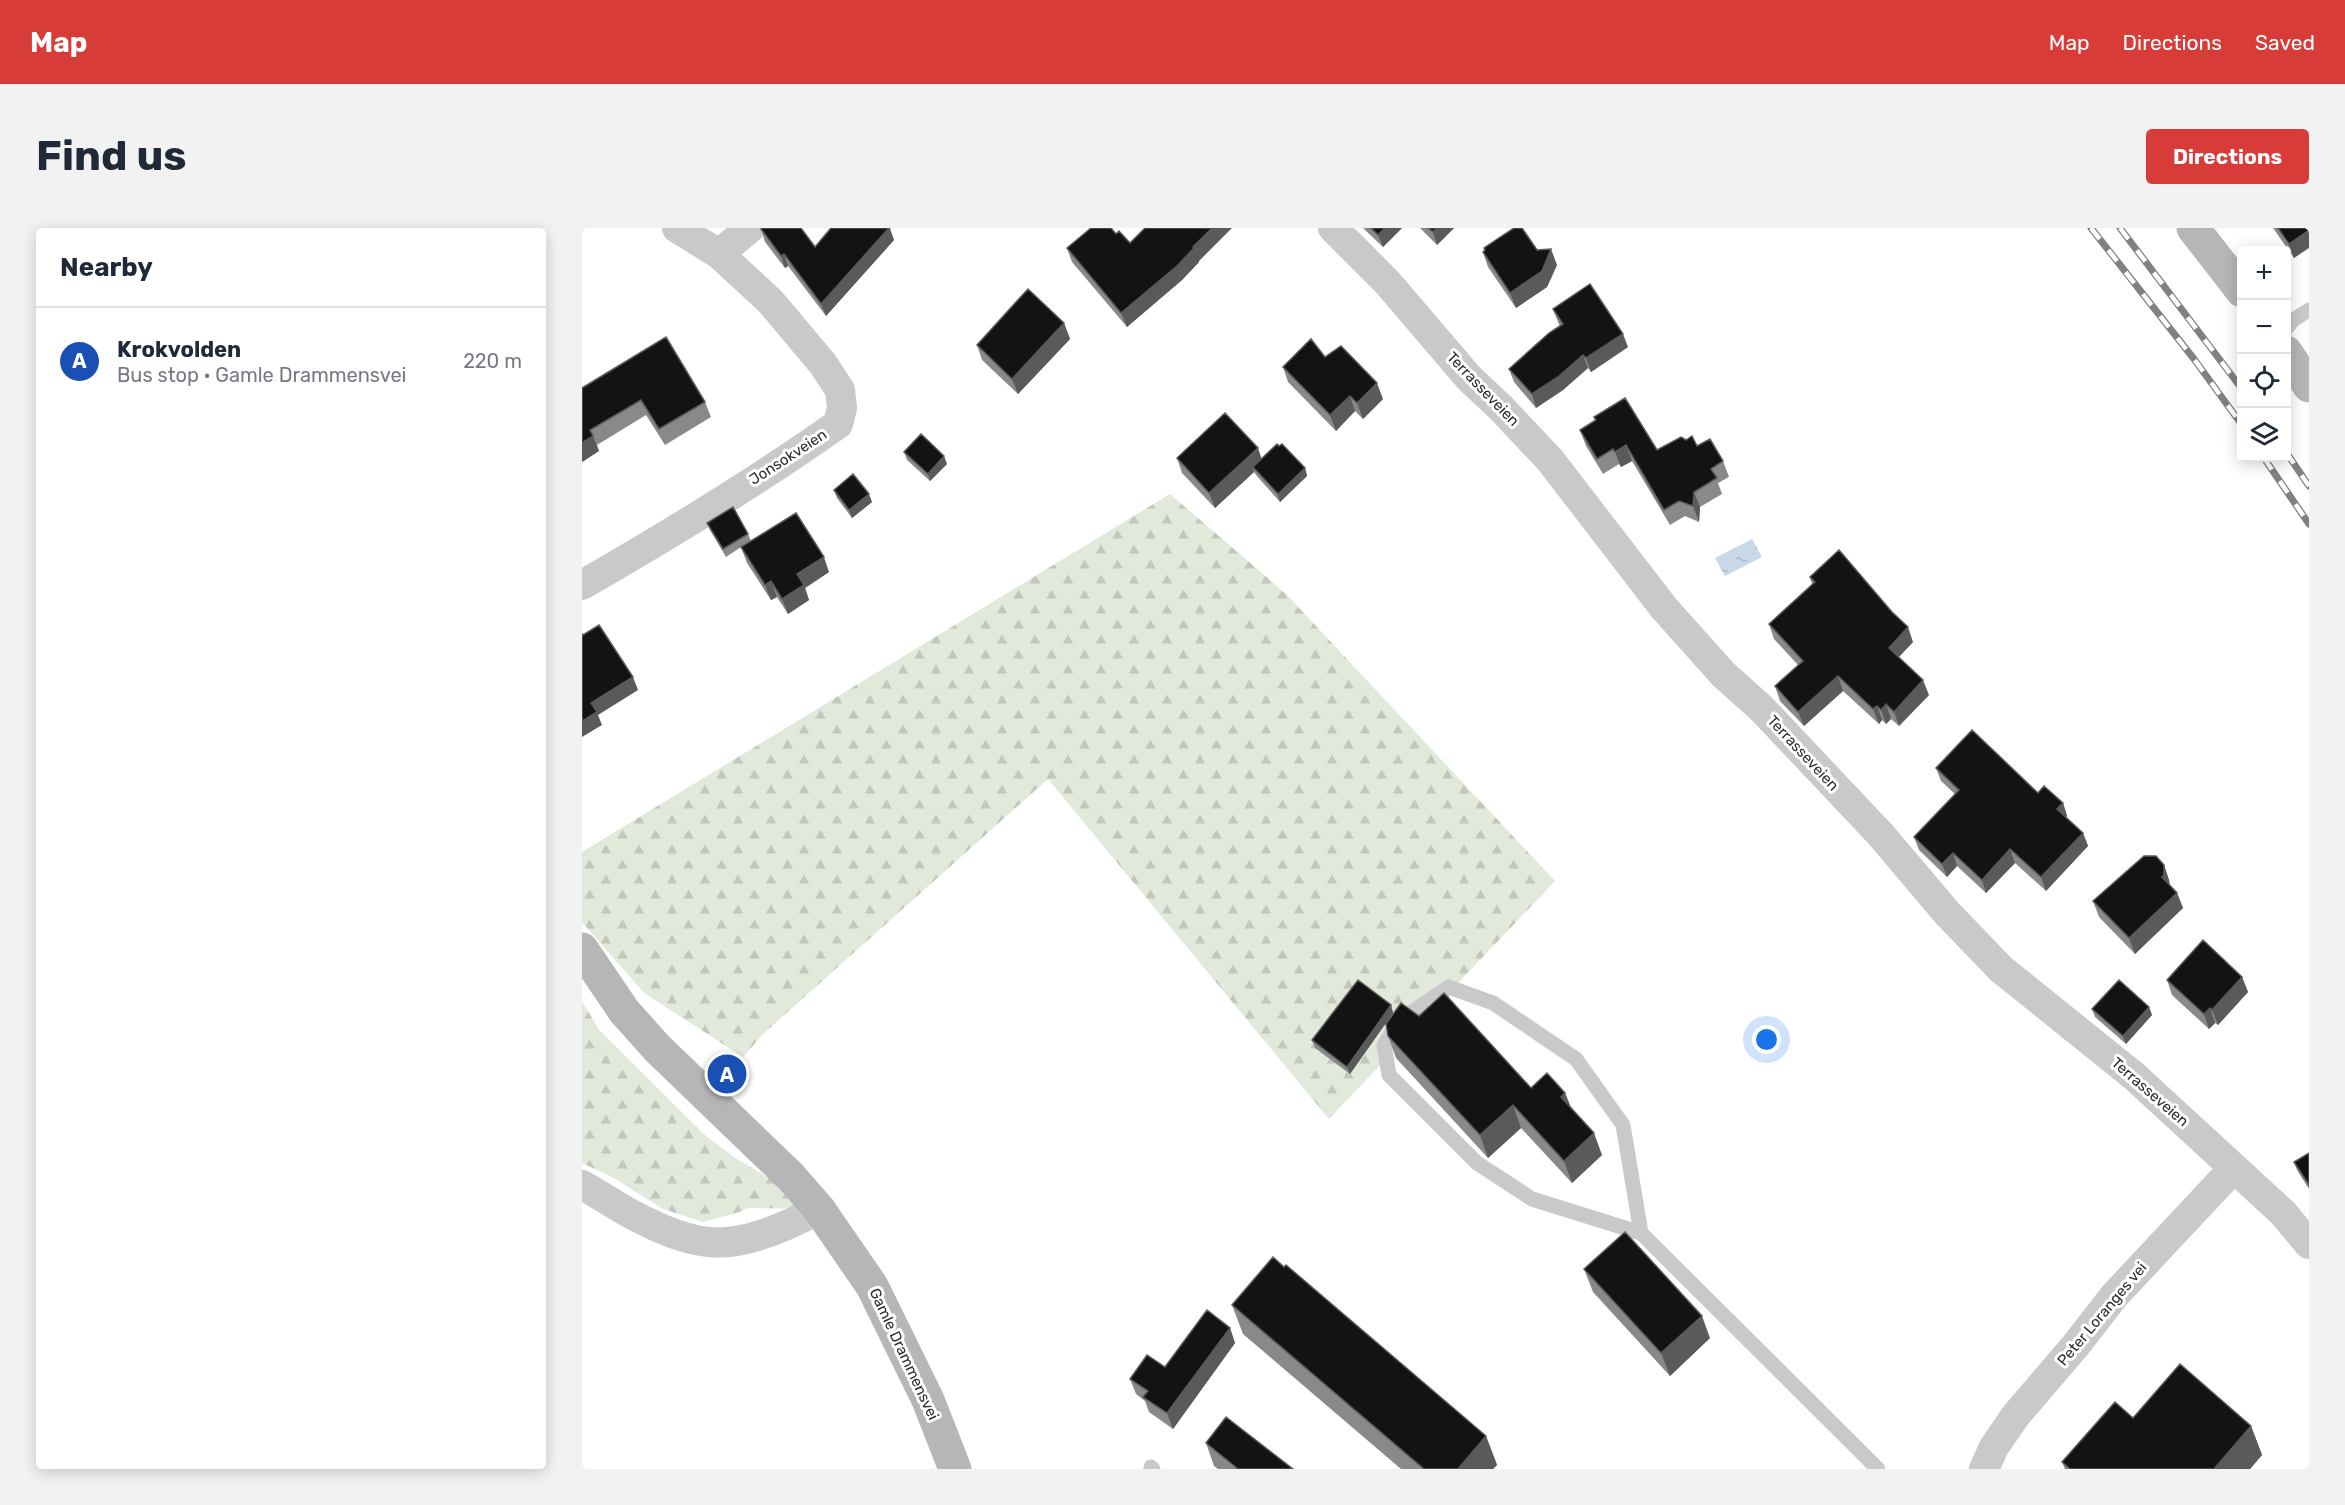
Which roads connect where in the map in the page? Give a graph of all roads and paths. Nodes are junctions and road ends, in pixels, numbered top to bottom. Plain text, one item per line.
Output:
1 (676, 228) edge
2 (750, 228) edge
3 (1333, 228) edge
4 (2193, 228) edge
5 (719, 254) junction
6 (2237, 286) edge
7 (2309, 309) edge
8 (2291, 323) edge
9 (2287, 354) edge
10 (2309, 386) edge
11 (582, 585) edge
12 (582, 949) edge
13 (2233, 1169) junction
14 (582, 1185) edge
15 (819, 1209) junction
16 (1641, 1233) junction
17 (2309, 1244) edge
18 (955, 1469) edge
19 (1878, 1469) edge
20 (1984, 1469) edge

1 - 5 street, Jonsokveien
2 - 5 street
3 - 13 street, Terrasseveien
4 - 6 main road
5 - 11 street, Jonsokveien
7 - 8 lane
9 - 10 main road
12 - 15 main road, Gamle Drammensvei
13 - 17 street, Terrasseveien
13 - 20 street, Peter Loranges vei
14 - 15 street
15 - 18 main road, Gamle Drammensvei
16 - 16 lane
16 - 19 lane

